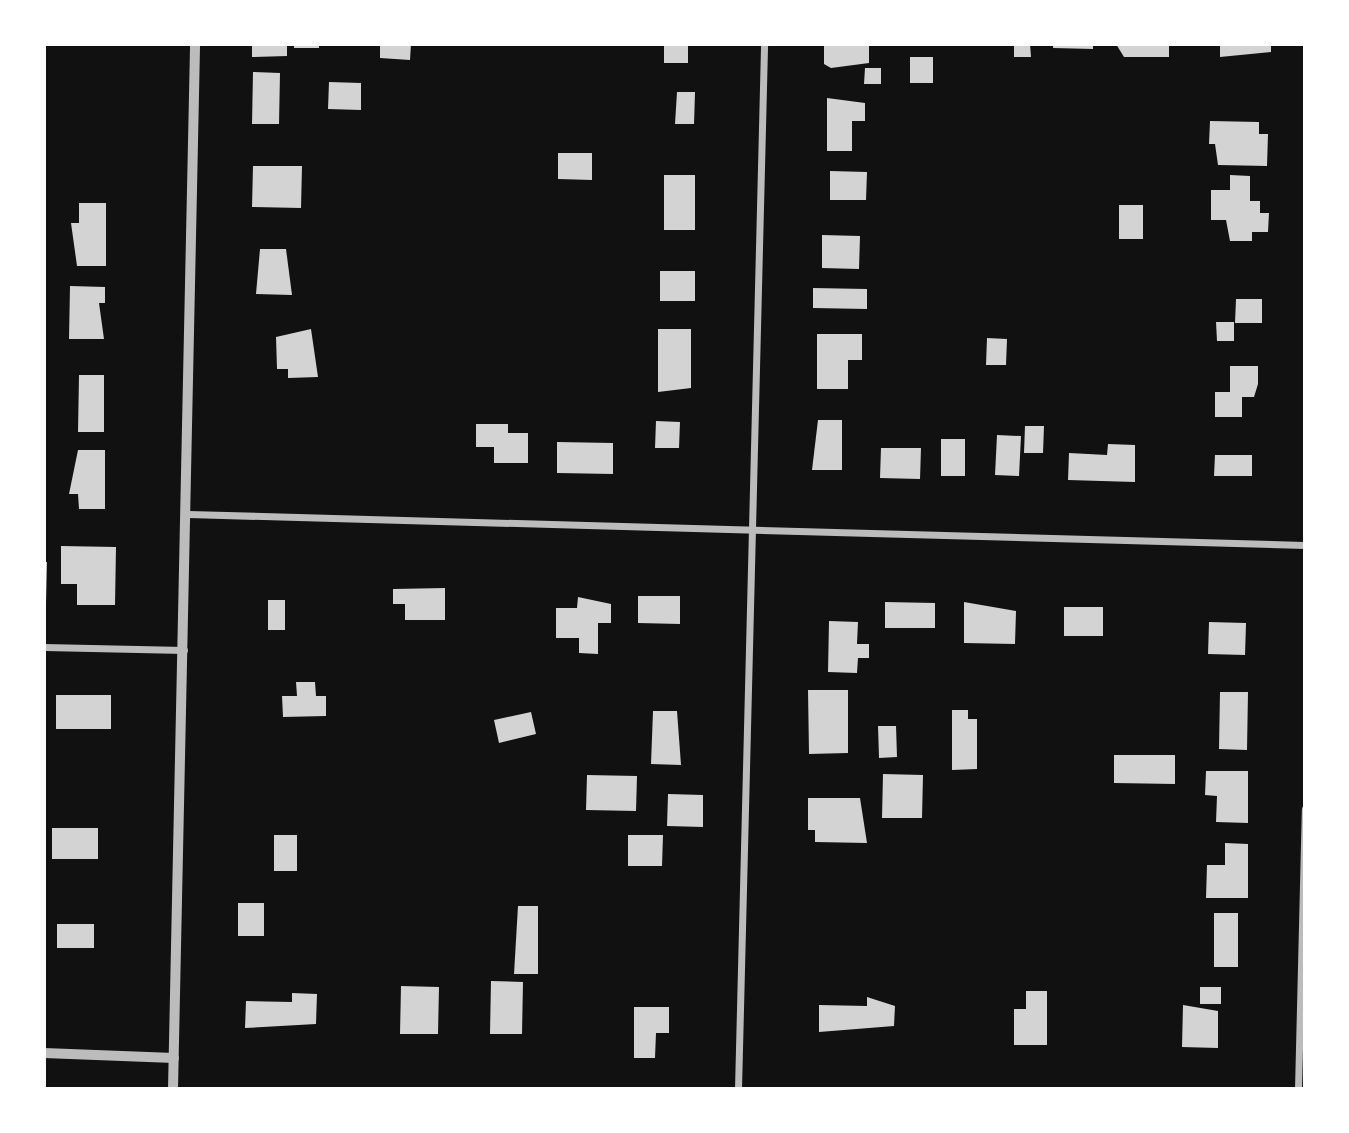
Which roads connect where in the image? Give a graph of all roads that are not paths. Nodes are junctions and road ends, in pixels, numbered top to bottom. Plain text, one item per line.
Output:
1 (195, 44) edge
2 (764, 44) edge
3 (188, 514) junction
4 (751, 528) junction
5 (1305, 545) edge
6 (44, 648) edge
7 (184, 650) junction
8 (1305, 809) edge
9 (44, 1052) edge
10 (174, 1058) junction
11 (173, 1089) edge
12 (738, 1089) edge
13 (1298, 1089) edge

1 - 3 street
2 - 4 street
3 - 4 street
3 - 7 street
4 - 5 street
4 - 12 street
6 - 7 street
7 - 10 street
8 - 13 street
9 - 10 street
10 - 11 street

